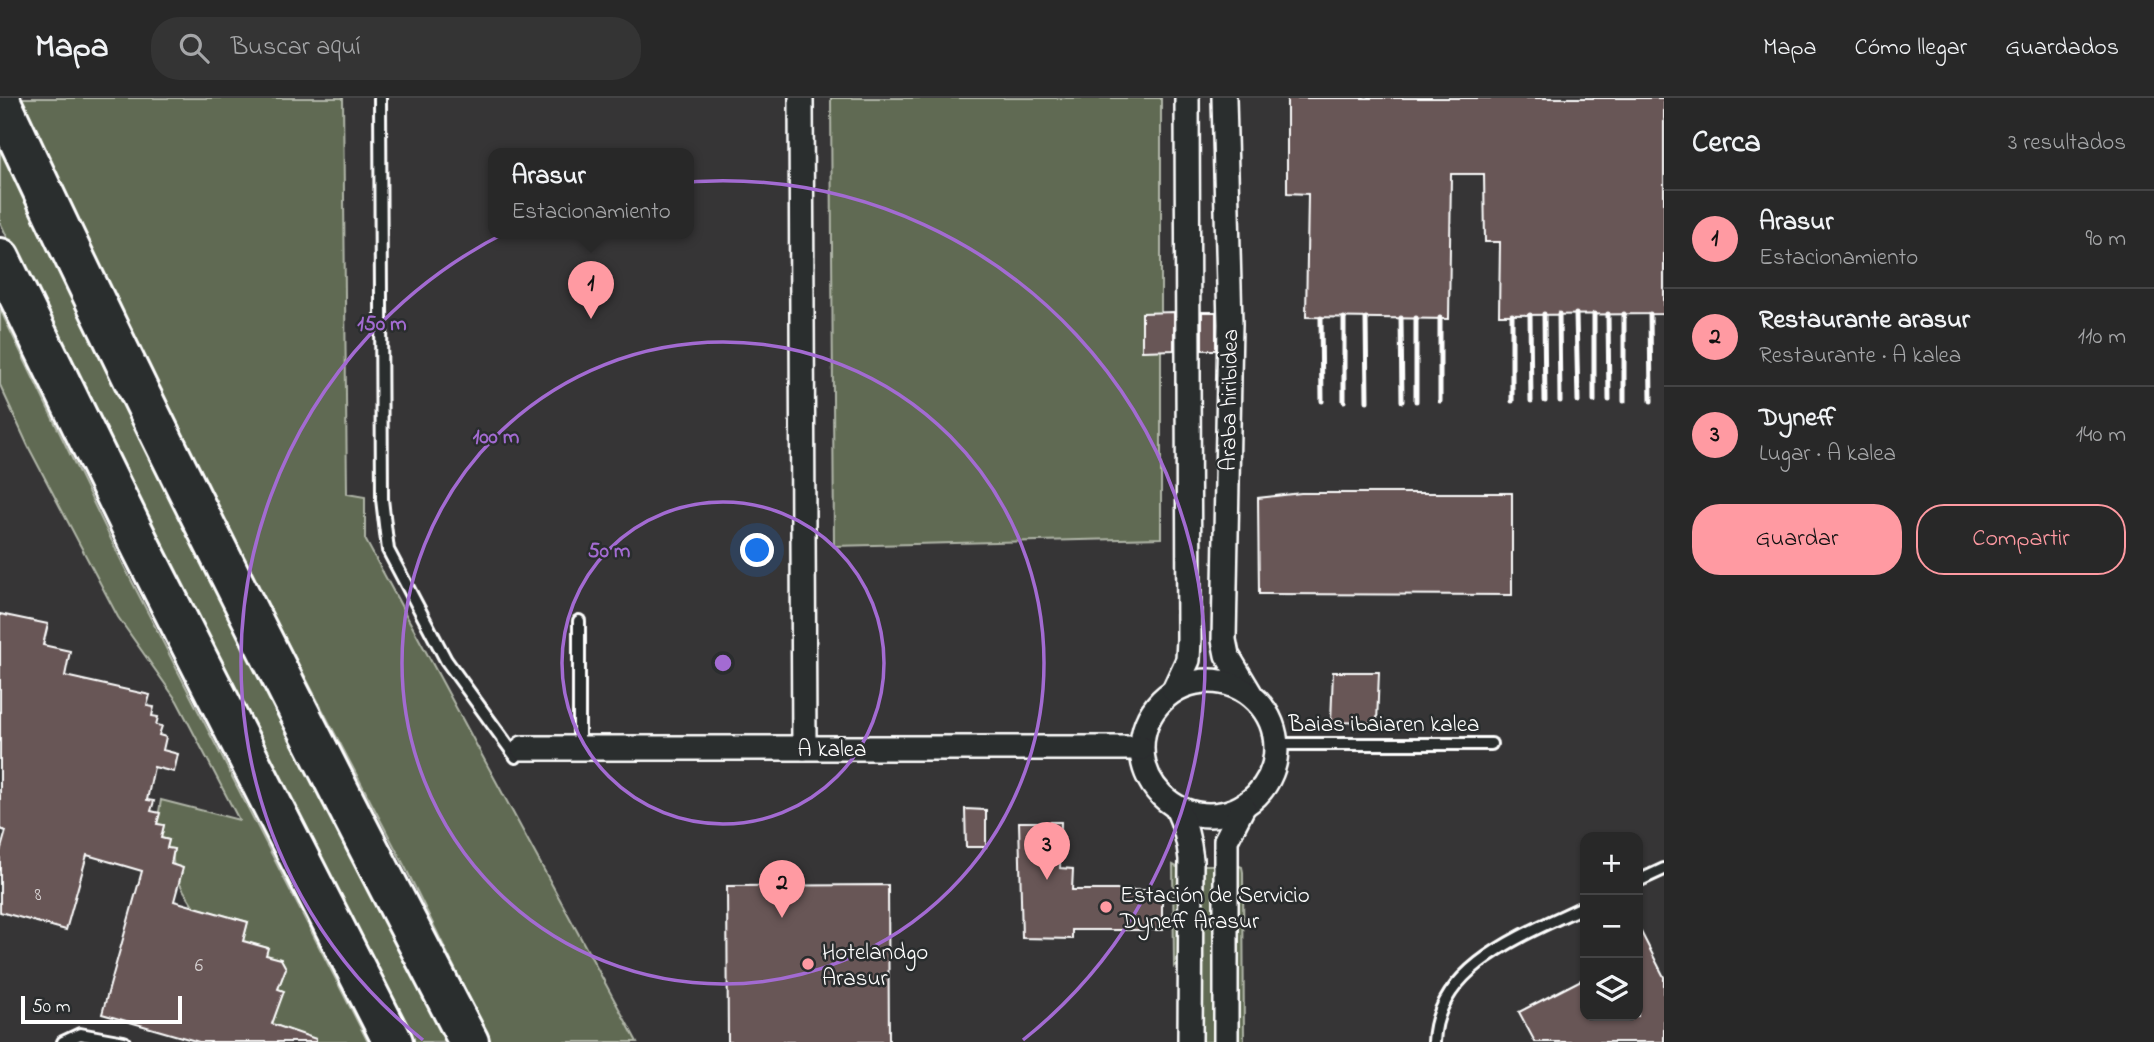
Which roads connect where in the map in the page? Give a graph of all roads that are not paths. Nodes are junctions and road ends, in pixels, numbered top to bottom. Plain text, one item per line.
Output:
1 (380, 98) edge
2 (801, 98) edge
3 (1187, 98) edge
4 (1224, 98) edge
5 (0, 100) edge
6 (0, 258) edge
7 (579, 621) dead end
8 (1174, 690) junction
9 (1251, 695) junction
10 (1276, 744) junction
11 (1491, 744) dead end
12 (579, 748) junction
13 (804, 748) junction
14 (1141, 748) junction
15 (519, 752) joint
16 (1243, 807) junction
17 (1177, 808) junction
18 (1664, 869) edge
19 (1643, 879) edge
20 (1580, 909) edge
21 (63, 1042) edge
22 (124, 1042) edge
23 (393, 1042) edge
24 (469, 1042) edge
25 (1190, 1042) edge
26 (1226, 1042) edge
27 (1434, 1042) edge

1 - 15 lane
2 - 13 street
3 - 8 street, Araba hiribidea
4 - 9 street, Araba hiribidea
5 - 24 highway
6 - 23 highway
7 - 12 lane
8 - 9 street
8 - 14 street
9 - 10 street
10 - 11 lane, Baias ibaiaren kalea
10 - 16 street
12 - 13 street, A kalea
12 - 15 street, A kalea
13 - 14 street, A kalea
14 - 17 street
16 - 17 street
16 - 26 street
17 - 25 street
18 - 19 lane
20 - 27 lane
21 - 22 lane

